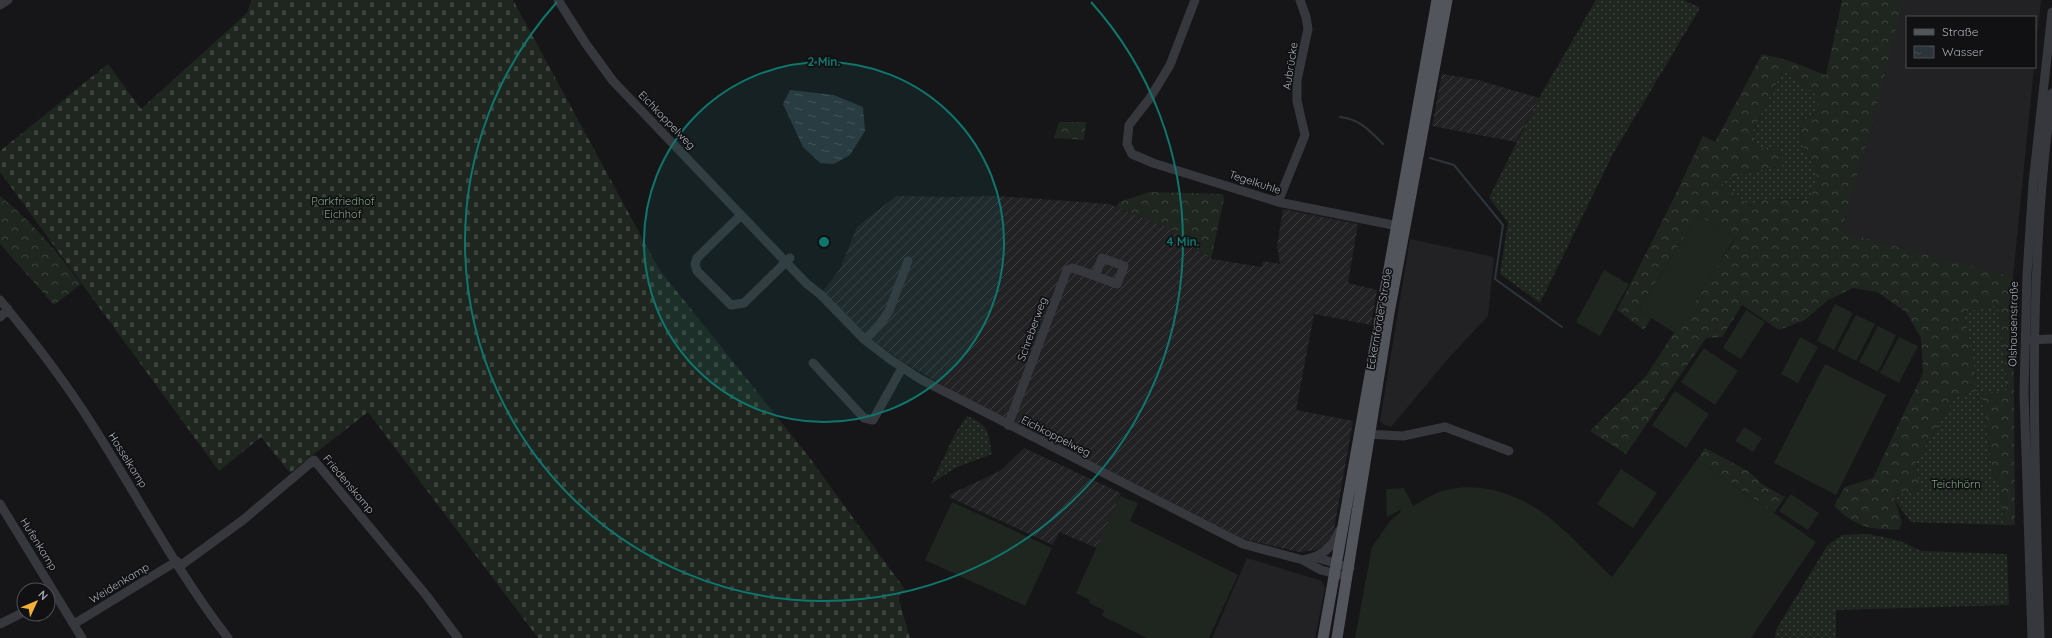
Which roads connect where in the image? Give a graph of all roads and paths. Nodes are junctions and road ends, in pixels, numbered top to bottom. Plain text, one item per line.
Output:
1 (8, 0) edge
2 (558, 0) edge
3 (1195, 0) edge
4 (1300, 0) edge
5 (1437, 0) edge
6 (1447, 0) edge
7 (0, 5) edge
8 (2052, 12) edge
9 (2052, 94) edge
10 (1278, 202) junction
11 (741, 215) junction
12 (1400, 226) junction
13 (788, 260) junction
14 (908, 261) dead end
15 (1095, 276) dead end
16 (0, 300) edge
17 (8, 309) junction
18 (0, 317) edge
19 (2052, 339) edge
20 (865, 340) junction
21 (2029, 340) junction
22 (813, 363) dead end
23 (902, 368) junction
24 (1008, 426) junction
25 (1364, 434) junction
26 (1509, 451) dead end
27 (0, 504) edge
28 (1343, 525) junction
29 (1315, 558) junction
30 (1302, 560) junction
31 (178, 564) junction
32 (1337, 569) junction
33 (1349, 572) junction
34 (44, 582) edge
35 (56, 602) edge
36 (16, 616) edge
37 (0, 624) edge
38 (74, 624) junction
39 (82, 638) edge
40 (228, 638) edge
41 (458, 638) edge
42 (1323, 638) edge
43 (1337, 638) edge
44 (2032, 638) edge
45 (2040, 638) edge

1 - 7 street
2 - 11 street, Eichkoppelweg
3 - 10 street, Tegelkuhle
4 - 10 street, Aubrücke
5 - 12 main road, Eckernförder Straße
6 - 12 main road, Eckernförder Straße
8 - 21 street, Olshausenstraße
9 - 21 street, Olshausenstraße
10 - 12 street, Tegelkuhle
11 - 13 street, Eichkoppelweg
11 - 13 street
12 - 25 main road, Eckernförder Straße
13 - 20 street, Eichkoppelweg
14 - 20 street
15 - 24 street, Schreberweg
16 - 17 street, Hasselkamp
17 - 18 street
17 - 31 street, Hasselkamp
19 - 21 street
20 - 23 street, Eichkoppelweg
21 - 44 street, Olshausenstraße
21 - 45 street, Olshausenstraße
22 - 23 street
23 - 24 street, Eichkoppelweg
24 - 30 street, Eichkoppelweg
25 - 26 street
25 - 28 main road, Eckernförder Straße
25 - 33 main road, Eckernförder Straße
27 - 34 street, Hufenkamp
28 - 29 street, Eichkoppelweg
28 - 32 main road, Eckernförder Straße
29 - 30 street, Eichkoppelweg
29 - 32 street, Eichkoppelweg
30 - 32 street, Eichkoppelweg
31 - 38 street, Weidenkamp
31 - 40 street, Hasselkamp
31 - 41 street, Friedenskamp
32 - 33 street, Eichkoppelweg
32 - 42 main road, Eckernförder Straße
33 - 43 main road, Eckernförder Straße
35 - 38 street, Hufenkamp
36 - 37 street
38 - 39 street, Hufenkamp

